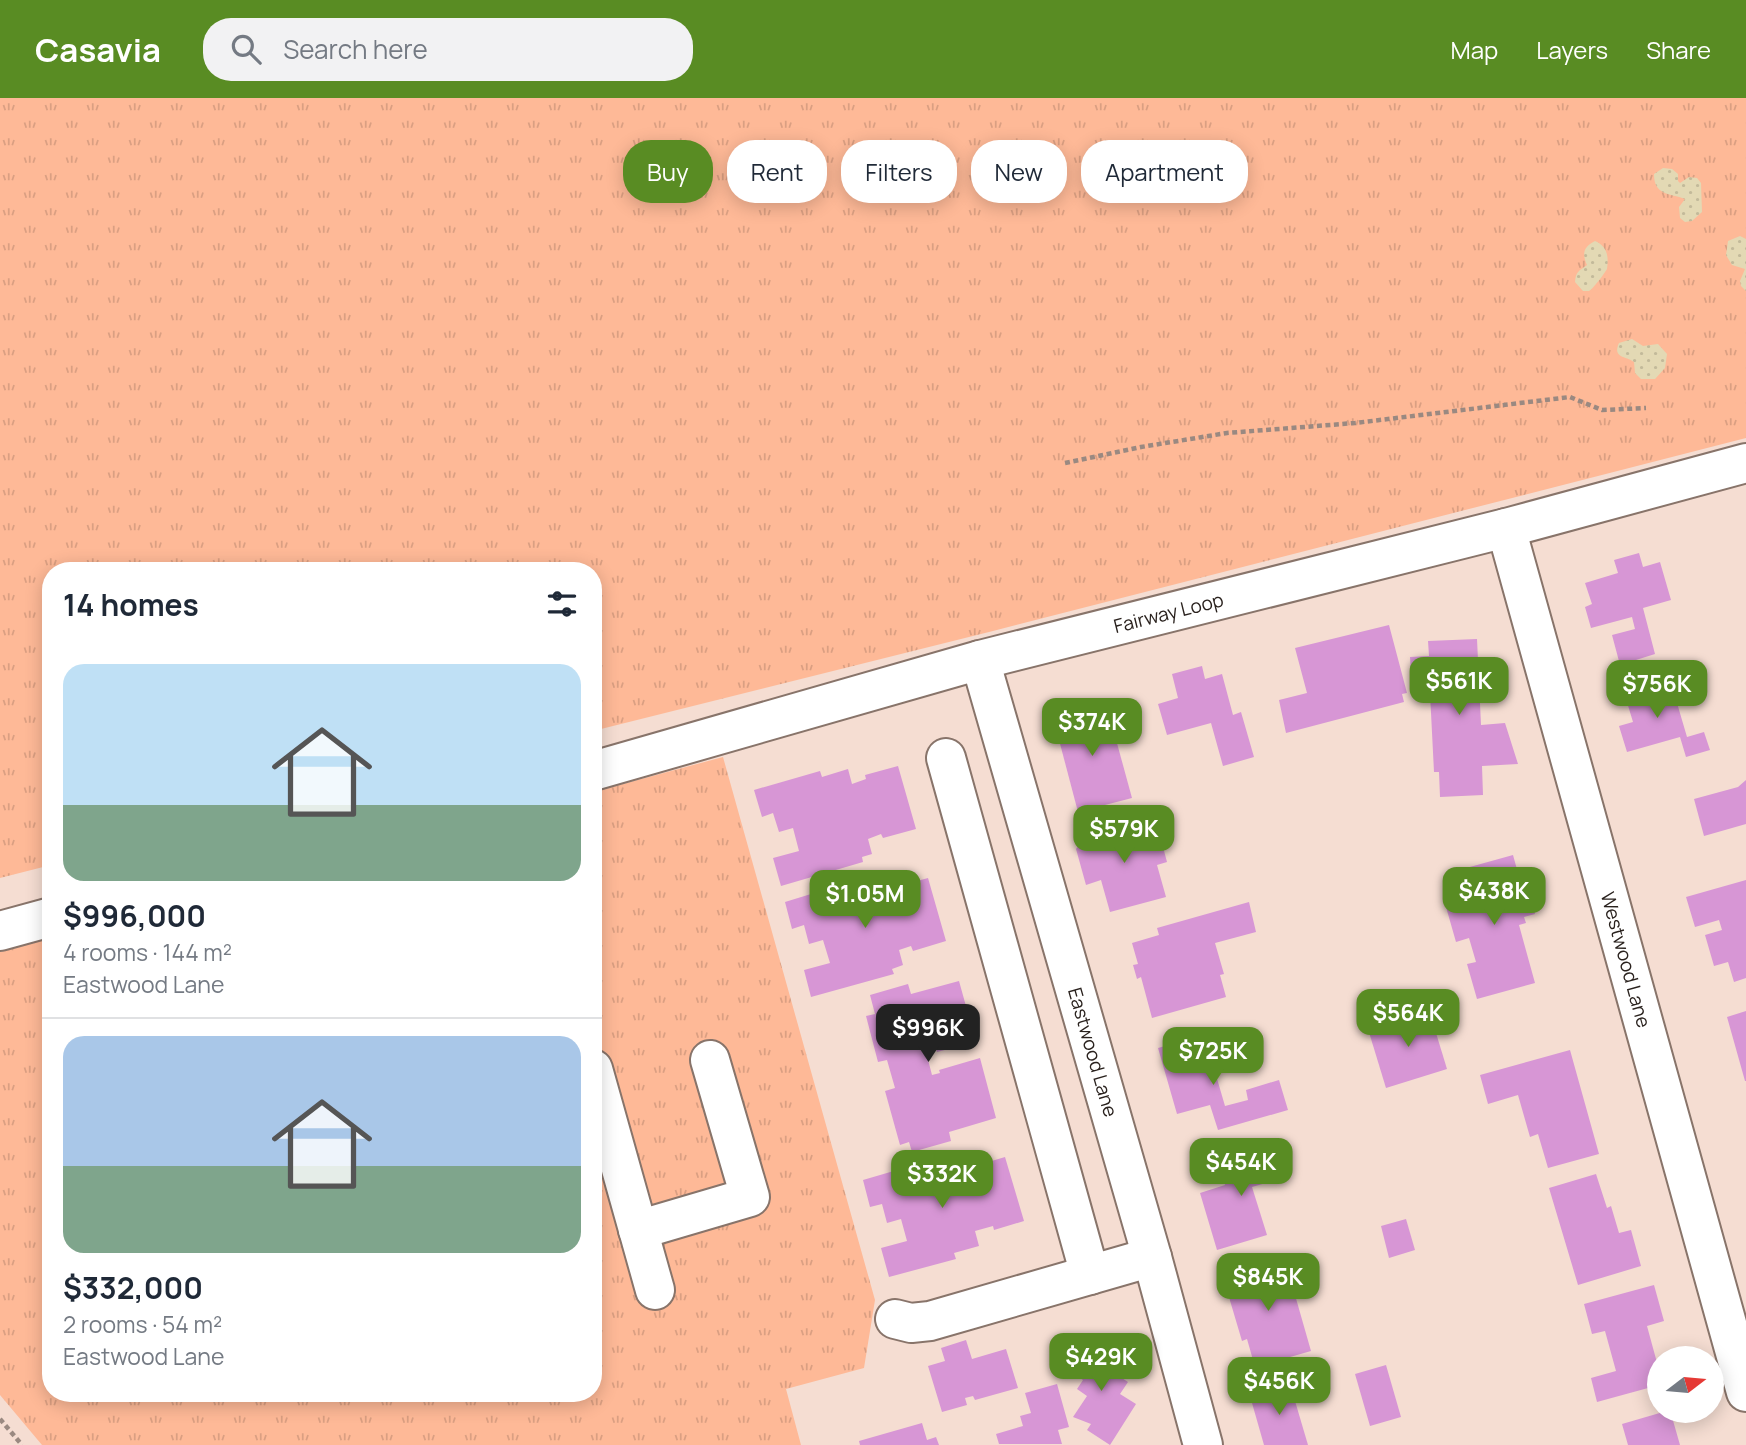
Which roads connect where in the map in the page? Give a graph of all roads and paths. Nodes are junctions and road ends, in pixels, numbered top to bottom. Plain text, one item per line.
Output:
1 (1646, 408) dead end
2 (1065, 463) dead end
3 (1746, 463) edge
4 (1506, 528) junction
5 (980, 660) junction
6 (946, 758) dead end
7 (602, 768) edge
8 (42, 919) edge
9 (0, 931) edge
10 (710, 1060) dead end
11 (602, 1101) edge
12 (638, 1230) junction
13 (1152, 1257) junction
14 (1090, 1275) junction
15 (655, 1290) dead end
16 (894, 1319) dead end
17 (1746, 1392) edge
18 (0, 1419) edge
19 (22, 1445) edge
20 (1203, 1445) edge

1 - 2 path
3 - 4 street, Fairway Loop
4 - 5 street, Fairway Loop
4 - 17 street, Westwood Lane
5 - 7 street, Fairway Loop
5 - 13 street, Eastwood Lane
6 - 14 street
8 - 9 street
10 - 12 street
11 - 12 street
12 - 15 street
13 - 14 street
13 - 20 street, Eastwood Lane
14 - 16 street
18 - 19 path

